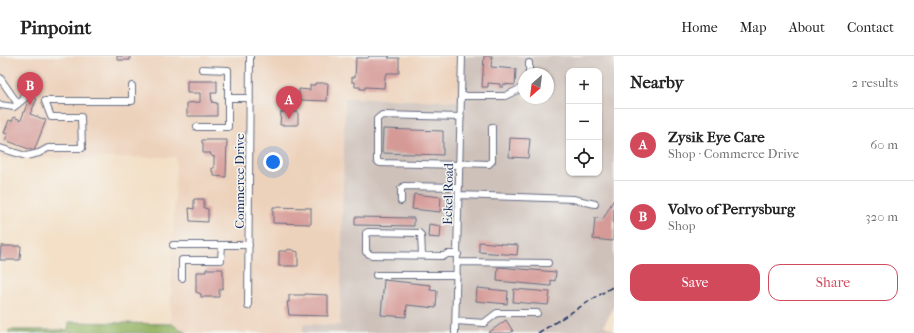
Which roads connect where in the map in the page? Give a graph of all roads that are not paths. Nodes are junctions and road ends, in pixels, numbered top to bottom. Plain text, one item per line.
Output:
1 (250, 56) edge
2 (462, 56) edge
3 (529, 63) dead end
4 (529, 68) edge
5 (202, 70) dead end
6 (0, 78) edge
7 (25, 85) dead end
8 (132, 86) dead end
9 (518, 90) edge
10 (462, 96) junction
11 (228, 98) junction
12 (250, 98) junction
13 (18, 104) junction
14 (0, 105) edge
15 (461, 117) junction
16 (197, 127) dead end
17 (492, 127) dead end
18 (0, 148) edge
19 (460, 164) junction
20 (459, 187) junction
21 (459, 195) junction
22 (401, 201) dead end
23 (595, 204) dead end
24 (173, 245) dead end
25 (222, 245) junction
26 (249, 245) junction
27 (458, 254) junction
28 (422, 255) junction
29 (457, 262) junction
30 (548, 263) dead end
31 (376, 274) dead end
32 (457, 275) junction
33 (182, 278) dead end
34 (248, 306) dead end
35 (537, 313) dead end
36 (456, 321) junction
37 (455, 333) edge

1 - 12 street, Commerce Drive
2 - 10 street, Eckel Road
3 - 4 street
5 - 11 street
6 - 13 street
7 - 13 street
8 - 18 street
9 - 10 street
10 - 15 street, Eckel Road
11 - 12 street
11 - 16 street
12 - 26 street, Commerce Drive
13 - 14 street
15 - 19 street, Eckel Road
15 - 19 street
17 - 19 street
19 - 20 street, Eckel Road
20 - 21 street, Eckel Road
20 - 22 street
21 - 23 street
21 - 27 street, Eckel Road
24 - 25 street
25 - 26 street
25 - 33 street
26 - 34 street, Commerce Drive
27 - 28 street
27 - 29 street, Eckel Road
28 - 28 street
29 - 30 street
29 - 32 street, Eckel Road
31 - 32 street
32 - 36 street, Eckel Road
35 - 36 street
36 - 37 street, Eckel Road

